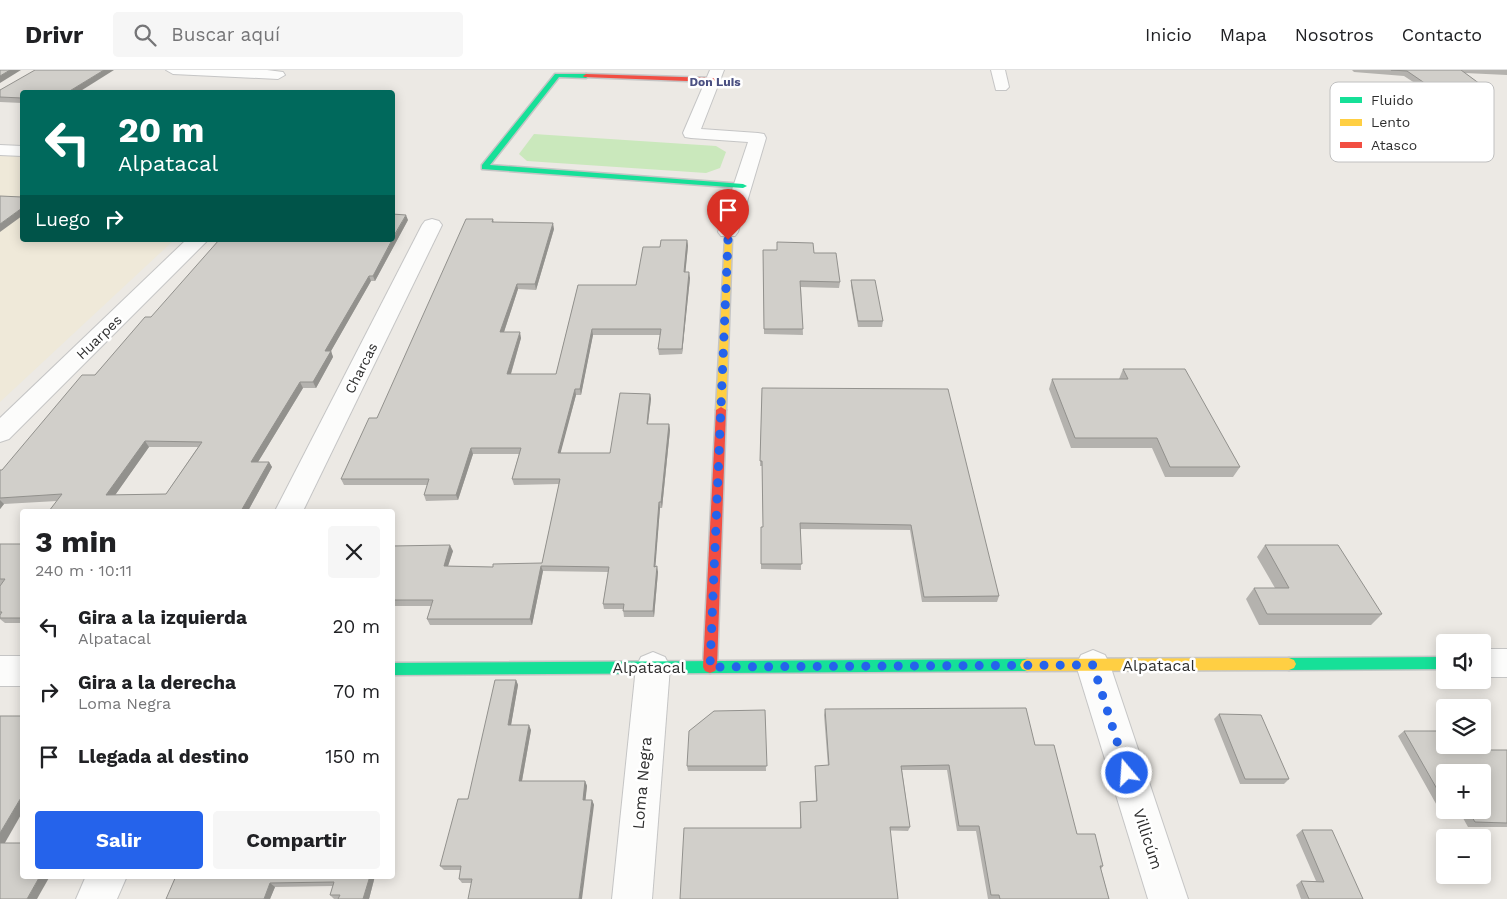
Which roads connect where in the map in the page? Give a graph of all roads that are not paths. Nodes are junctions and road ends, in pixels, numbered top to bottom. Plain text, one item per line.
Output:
1 (173, 70) edge
2 (998, 70) edge
3 (278, 75) dead end
4 (715, 75) edge
5 (1001, 87) dead end
6 (0, 150) edge
7 (20, 151) edge
8 (743, 186) junction
9 (432, 226) dead end
10 (728, 236) joint
11 (196, 242) edge
12 (0, 433) edge
13 (290, 509) edge
14 (1436, 663) edge
15 (1491, 663) edge
16 (1507, 663) edge
17 (1093, 665) junction
18 (652, 667) junction
19 (710, 667) junction
20 (395, 669) edge
21 (0, 671) edge
22 (20, 671) edge
23 (106, 879) edge
24 (96, 899) edge
25 (632, 899) edge
26 (1168, 899) edge

1 - 3 street
2 - 5 street
4 - 8 street
4 - 8 street
6 - 7 street
8 - 10 street
9 - 13 street, Charcas
10 - 19 street
11 - 12 street, Huarpes
14 - 17 street, Alpatacal
15 - 16 street
17 - 19 street, Alpatacal
17 - 26 street, Villicúm
18 - 19 street, Alpatacal
18 - 20 street, Alpatacal
18 - 25 street, Loma Negra
21 - 22 street
23 - 24 street

